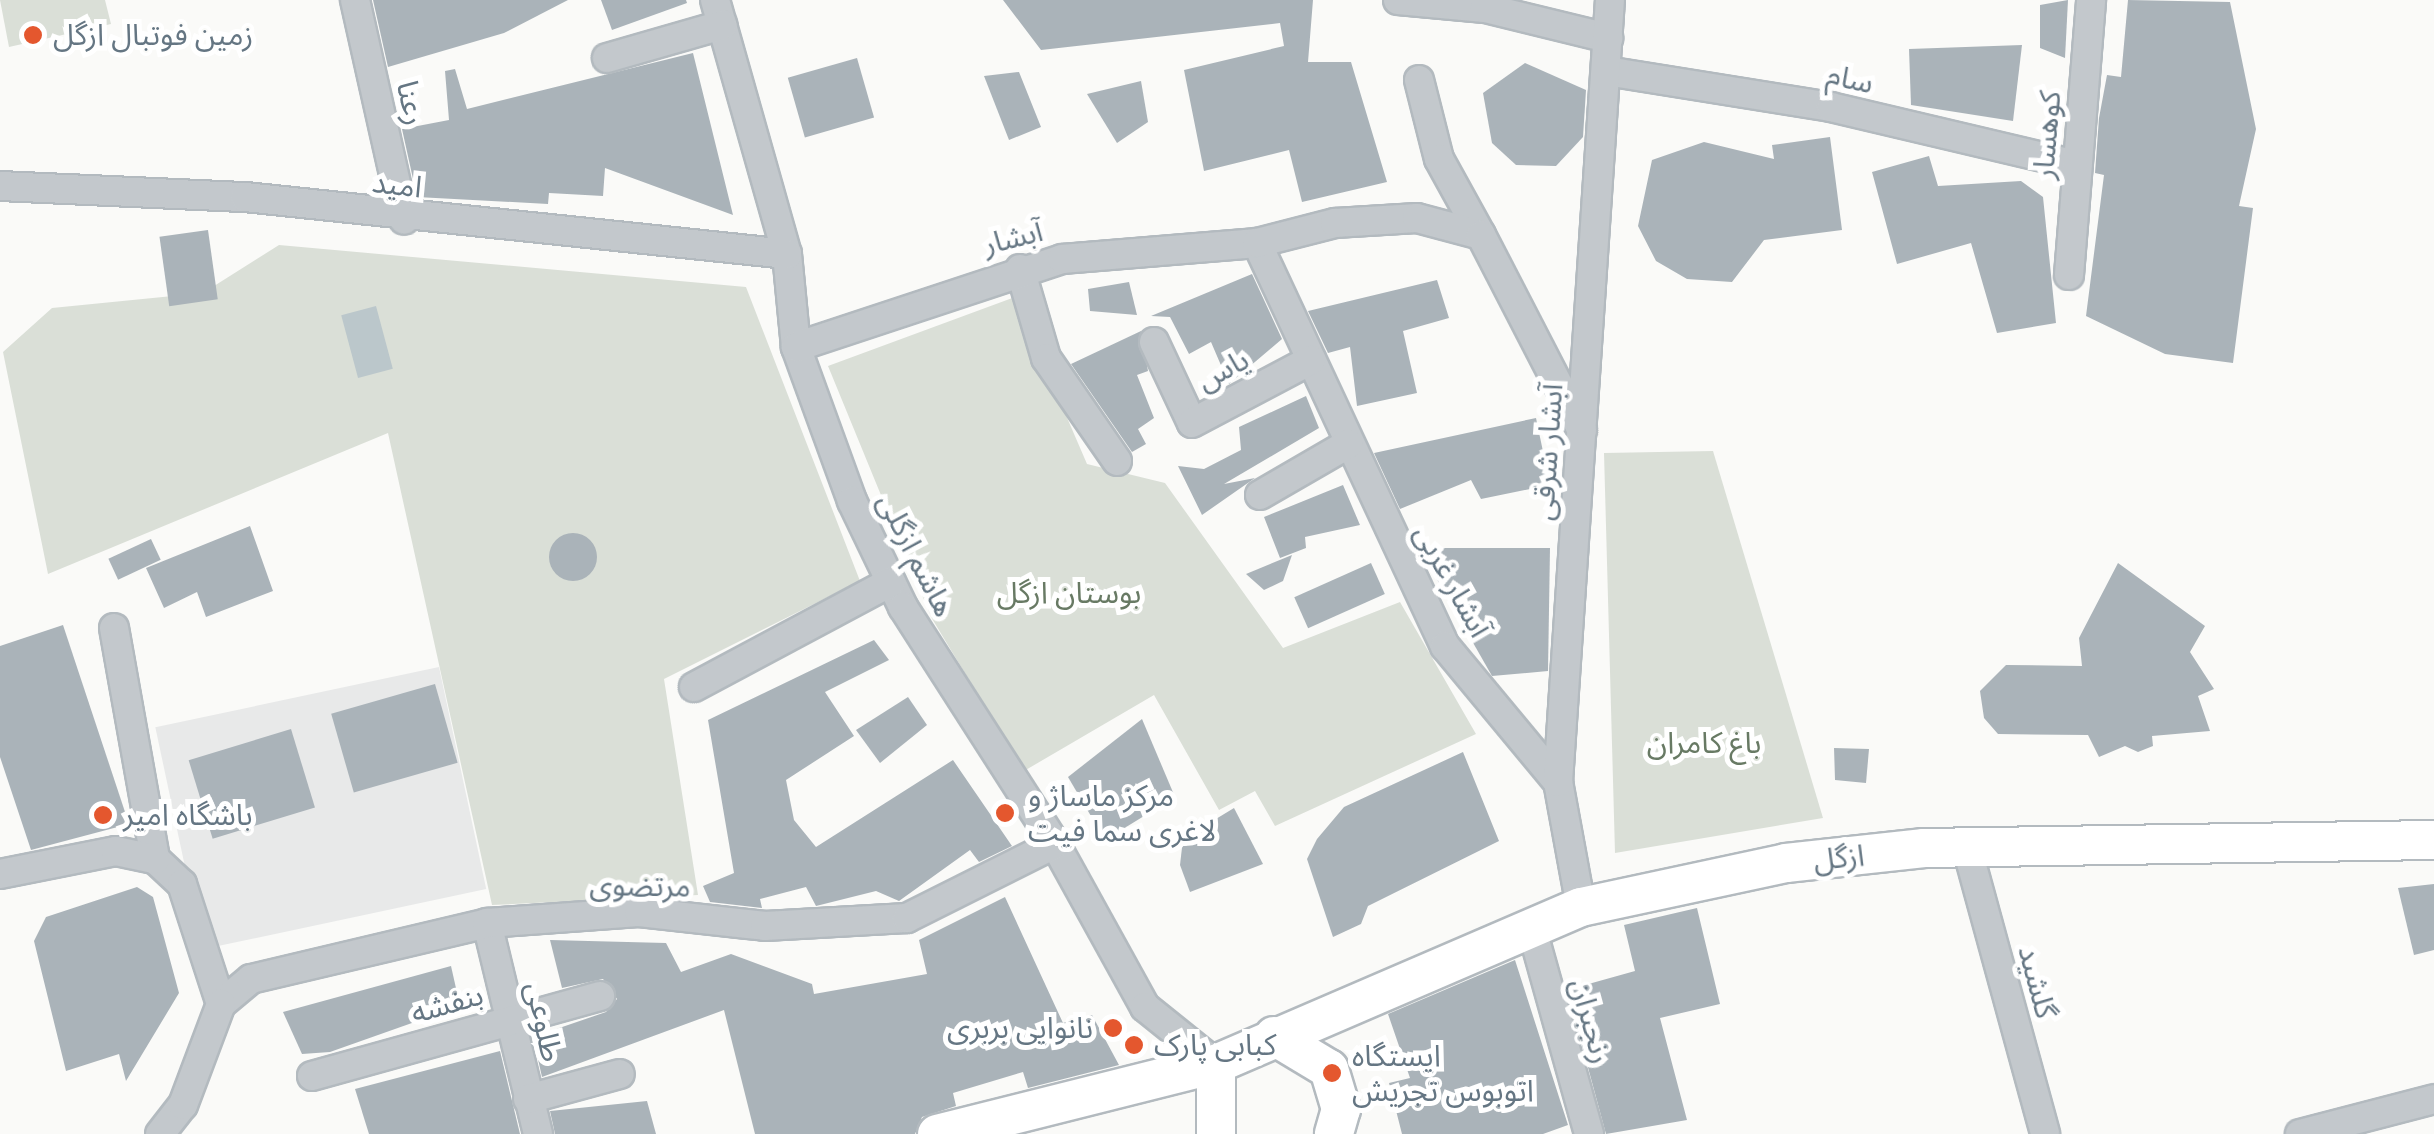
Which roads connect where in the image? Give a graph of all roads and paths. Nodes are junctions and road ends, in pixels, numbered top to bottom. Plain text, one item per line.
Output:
1 (355, 0) edge
2 (1398, 0) edge
3 (1610, 0) edge
4 (2091, 0) edge
5 (719, 12) edge
6 (1608, 38) junction
7 (606, 58) dead end
8 (1606, 71) junction
9 (1419, 80) dead end
10 (2077, 166) junction
11 (0, 186) edge
12 (404, 220) junction
13 (1482, 235) junction
14 (1257, 244) junction
15 (787, 254) junction
16 (1020, 269) junction
17 (2069, 274) dead end
18 (1154, 342) dead end
19 (796, 347) junction
20 (1311, 360) junction
21 (1582, 430) junction
22 (1348, 444) junction
23 (1117, 461) dead end
24 (1260, 495) dead end
25 (891, 582) junction
26 (114, 628) dead end
27 (694, 687) dead end
28 (1558, 782) junction
29 (2434, 840) edge
30 (1055, 844) junction
31 (1967, 848) junction
32 (155, 858) junction
33 (0, 874) edge
34 (1581, 908) junction
35 (487, 922) junction
36 (1531, 926) junction
37 (600, 996) dead end
38 (221, 1004) junction
39 (512, 1020) junction
40 (1274, 1036) junction
41 (1216, 1064) junction
42 (620, 1074) dead end
43 (312, 1076) dead end
44 (2434, 1099) edge
45 (528, 1100) junction
46 (160, 1134) edge
47 (538, 1134) edge
48 (937, 1134) edge
49 (1216, 1134) edge
50 (1334, 1134) edge
51 (1588, 1134) edge
52 (2045, 1134) edge
53 (2300, 1134) edge

1 - 12 street, رعنا
2 - 6 street
3 - 6 street, آبشار شرقی
4 - 10 street, کوهسار
5 - 7 street
5 - 15 street, هاشم ازگلی
6 - 8 street, آبشار شرقی
8 - 10 street, سام
8 - 21 street, آبشار شرقی
9 - 13 street
10 - 17 street, کوهسار
11 - 12 street, امید
12 - 15 street, امید
13 - 14 street, آبشار
13 - 21 street
14 - 16 street, آبشار
14 - 20 street
15 - 19 street, هاشم ازگلی
16 - 19 street, آبشار
16 - 23 street
18 - 20 street, یاس
19 - 25 street, هاشم ازگلی
20 - 22 street, آبشار غربی
21 - 28 street, آبشار شرقی
22 - 24 street
22 - 28 street, آبشار غربی
25 - 27 street
25 - 30 street, هاشم ازگلی
26 - 32 street
28 - 34 street, آبشار شرقی
29 - 31 main road, ازگل
30 - 35 street, مرتضوی
30 - 41 street, هاشم ازگلی
31 - 34 main road, ازگل
31 - 52 street, گلشید
32 - 33 street
32 - 38 street
34 - 36 main road, ازگل
35 - 38 street, مرتضوی
35 - 39 street, طلوعی
36 - 40 main road, ازگل
36 - 51 street, رنجبران
37 - 39 street, بنفشه
38 - 46 street
39 - 43 street, بنفشه
39 - 45 street, طلوعی
40 - 41 main road, ازگل
40 - 50 main road
41 - 48 main road
41 - 49 main road
42 - 45 street
44 - 53 street
45 - 47 street, طلوعی

